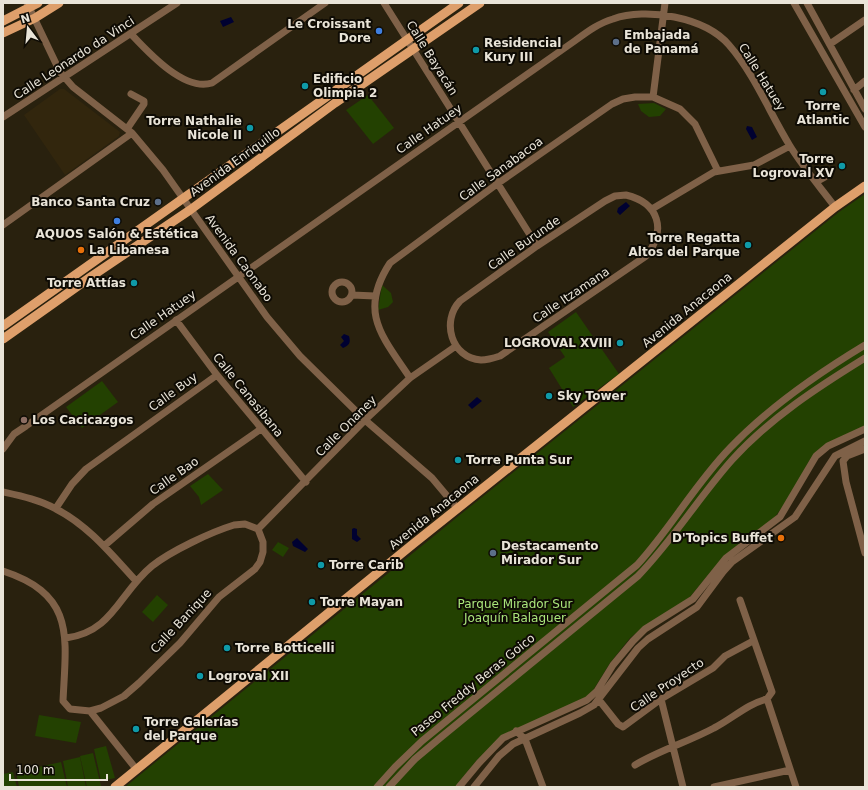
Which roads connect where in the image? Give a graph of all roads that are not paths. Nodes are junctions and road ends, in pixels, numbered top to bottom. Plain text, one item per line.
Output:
1 (38, 3) edge
2 (59, 3) edge
3 (177, 3) edge
4 (325, 3) edge
5 (384, 3) edge
6 (459, 3) edge
7 (480, 3) edge
8 (666, 3) edge
9 (794, 3) edge
10 (807, 3) edge
11 (29, 6) edge
12 (664, 15) junction
13 (35, 18) junction
14 (865, 20) edge
15 (3, 21) edge
16 (3, 33) edge
17 (131, 34) junction
18 (408, 40) junction
19 (830, 44) junction
20 (414, 50) junction
21 (65, 78) junction
22 (865, 82) edge
23 (854, 90) junction
24 (131, 94) dead end
25 (653, 97) junction
26 (865, 109) edge
27 (3, 117) edge
28 (458, 122) junction
29 (865, 127) edge
30 (129, 131) junction
31 (790, 146) junction
32 (718, 171) junction
33 (825, 176) dead end
34 (816, 182) junction
35 (497, 184) junction
36 (865, 186) edge
37 (183, 199) junction
38 (835, 206) junction
39 (652, 209) junction
40 (190, 210) junction
41 (3, 225) edge
42 (537, 246) junction
43 (85, 268) junction
44 (92, 276) junction
45 (238, 276) junction
46 (352, 295) dead end
47 (375, 296) junction
48 (176, 320) junction
49 (4, 323) edge
50 (3, 339) edge
51 (456, 346) junction
52 (865, 346) edge
53 (461, 351) joint
54 (865, 358) edge
55 (217, 374) junction
56 (410, 378) junction
57 (365, 420) junction
58 (865, 428) edge
59 (260, 429) junction
60 (865, 441) edge
61 (865, 448) edge
62 (3, 449) edge
63 (306, 482) junction
64 (3, 492) edge
65 (56, 508) junction
66 (458, 509) junction
67 (258, 529) junction
68 (104, 546) junction
69 (865, 553) edge
70 (3, 571) edge
71 (136, 581) junction
72 (740, 600) dead end
73 (66, 638) junction
74 (753, 641) junction
75 (661, 699) junction
76 (768, 699) junction
77 (599, 700) junction
78 (90, 711) junction
79 (516, 731) junction
80 (525, 739) junction
81 (673, 746) junction
82 (635, 765) dead end
83 (137, 770) junction
84 (790, 770) junction
85 (115, 787) edge
86 (377, 787) edge
87 (389, 787) edge
88 (459, 787) edge
89 (474, 787) edge
90 (543, 787) edge
91 (683, 787) edge
92 (714, 787) edge
93 (796, 787) edge

1 - 11 main road
2 - 13 main road
3 - 17 street, Calle Leonardo da Vinci
4 - 17 street
5 - 18 street, Calle Bayacán
6 - 18 main road, Avenida Enriquillo
7 - 20 main road, Avenida Enriquillo
8 - 12 street
9 - 29 street
10 - 19 street
11 - 13 street, Avenida Caonabo
11 - 15 main road
12 - 25 street
12 - 28 street, Calle Hatuey
12 - 31 street, Calle Hatuey
13 - 16 main road
13 - 21 street, Avenida Caonabo
14 - 19 street
17 - 21 street, Calle Leonardo da Vinci
18 - 20 street, Calle Bayacán
18 - 37 main road, Avenida Enriquillo
19 - 23 street
20 - 28 street, Calle Bayacán
20 - 40 main road, Avenida Enriquillo
21 - 27 street, Calle Leonardo da Vinci
21 - 30 street, Avenida Caonabo
22 - 23 street
23 - 26 street
24 - 30 street
25 - 32 street, Calle Sanabacoa
25 - 35 street, Calle Sanabacoa
28 - 35 street, Calle Bayacán
28 - 45 street, Calle Hatuey
30 - 37 street, Avenida Caonabo
30 - 41 street
31 - 32 street
31 - 34 street, Calle Hatuey
32 - 39 street
33 - 34 street
34 - 38 street, Calle Hatuey
35 - 42 street, Calle Bayacán
35 - 47 street, Calle Sanabacoa
36 - 38 main road, Avenida Anacaona
37 - 40 street, Avenida Caonabo
37 - 43 main road, Avenida Enriquillo
38 - 66 main road, Avenida Anacaona
39 - 42 street, Calle Burunde
39 - 53 street, Calle Itzamana
40 - 44 main road, Avenida Enriquillo
40 - 45 street, Avenida Caonabo
42 - 51 street, Calle Burunde
43 - 44 main road
43 - 49 main road, Avenida Enriquillo
44 - 50 main road, Avenida Enriquillo
45 - 48 street, Calle Hatuey
45 - 57 street, Avenida Caonabo
46 - 47 street
47 - 56 street, Calle Sanabacoa
48 - 55 street, Calle Canasibana
48 - 62 street, Calle Hatuey
51 - 53 street, Calle Burunde
51 - 56 street, Calle Onaney
52 - 86 street, Paseo Freddy Beras Goico
54 - 87 street, Paseo Freddy Beras Goico
55 - 59 street, Calle Canasibana
55 - 65 street, Calle Buy
56 - 57 street, Calle Onaney
57 - 63 street, Calle Onaney
57 - 66 street, Avenida Caonabo
58 - 79 street
59 - 63 street, Calle Canasibana
59 - 68 street, Calle Bao
60 - 77 street
61 - 69 street
63 - 67 street, Calle Onaney
64 - 65 street
65 - 68 street
66 - 83 main road, Avenida Anacaona
67 - 71 street
67 - 78 street, Calle Banique
68 - 71 street
70 - 73 street
71 - 73 street
72 - 74 street
73 - 78 street
74 - 75 street, Calle Proyecto
74 - 76 street
75 - 77 street, Calle Proyecto
75 - 81 street
76 - 81 street
76 - 84 street
77 - 80 street
78 - 83 street
79 - 80 street
79 - 88 street
80 - 89 street
80 - 90 street
81 - 82 street
81 - 91 street
83 - 85 main road, Avenida Anacaona
84 - 92 street
84 - 93 street

